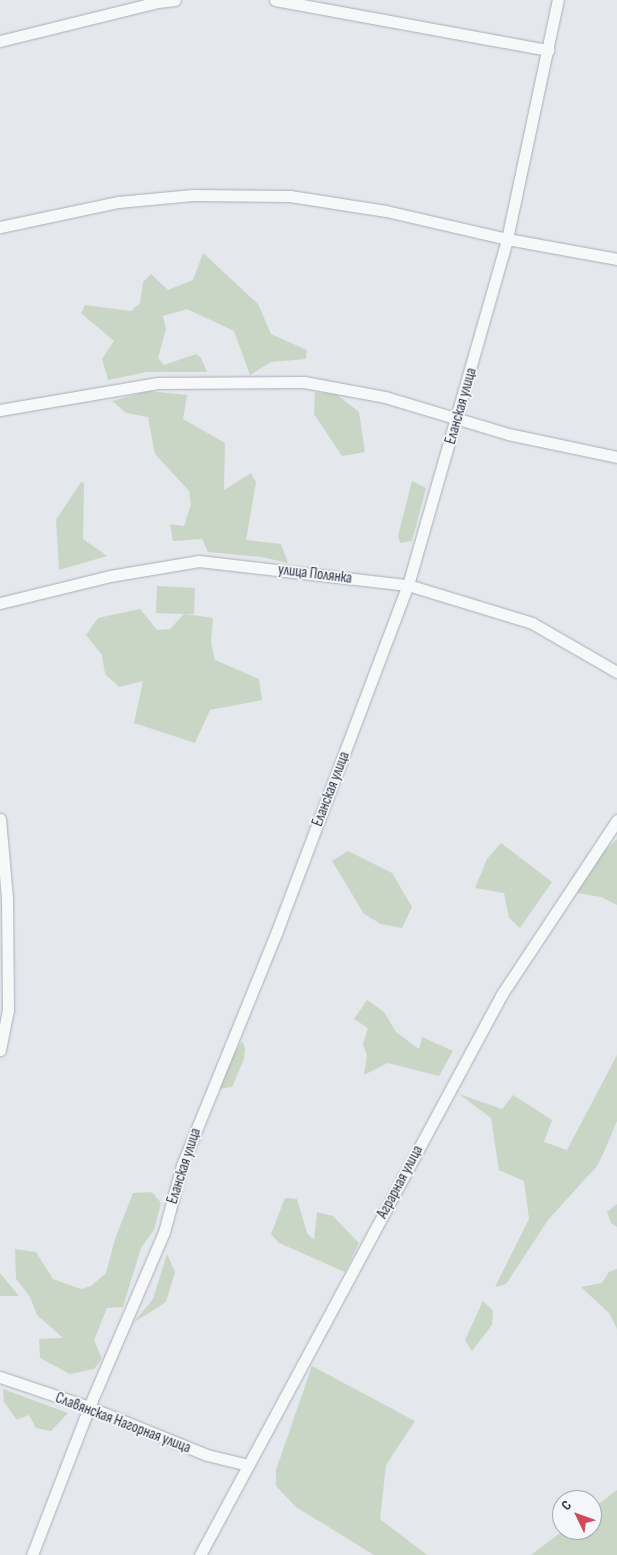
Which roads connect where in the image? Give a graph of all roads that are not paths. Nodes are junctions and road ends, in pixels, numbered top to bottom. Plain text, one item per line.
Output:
1 (175, 0) edge
2 (275, 0) edge
3 (558, 0) edge
4 (0, 41) edge
5 (548, 50) junction
6 (0, 227) edge
7 (507, 239) junction
8 (617, 260) edge
9 (0, 410) edge
10 (458, 418) junction
11 (617, 457) edge
12 (408, 585) junction
13 (0, 603) edge
14 (617, 672) edge
15 (0, 819) edge
16 (617, 820) edge
17 (0, 1050) edge
18 (0, 1377) edge
19 (89, 1407) junction
20 (248, 1466) junction
21 (32, 1555) edge
22 (200, 1555) edge

1 - 4 street
2 - 5 street
3 - 5 street, Еланская улица
5 - 7 street, Еланская улица
6 - 7 street
7 - 8 street
7 - 10 street, Еланская улица
9 - 10 street
10 - 11 street
10 - 12 street, Еланская улица
12 - 13 street, улица Полянка
12 - 14 street, улица Полянка
12 - 19 street, Еланская улица
15 - 17 street
16 - 20 street, Аграрная улица
18 - 19 street, Славянская Нагорная улица
19 - 20 street, Славянская Нагорная улица
19 - 21 street, Еланская улица
20 - 22 street, Аграрная улица

